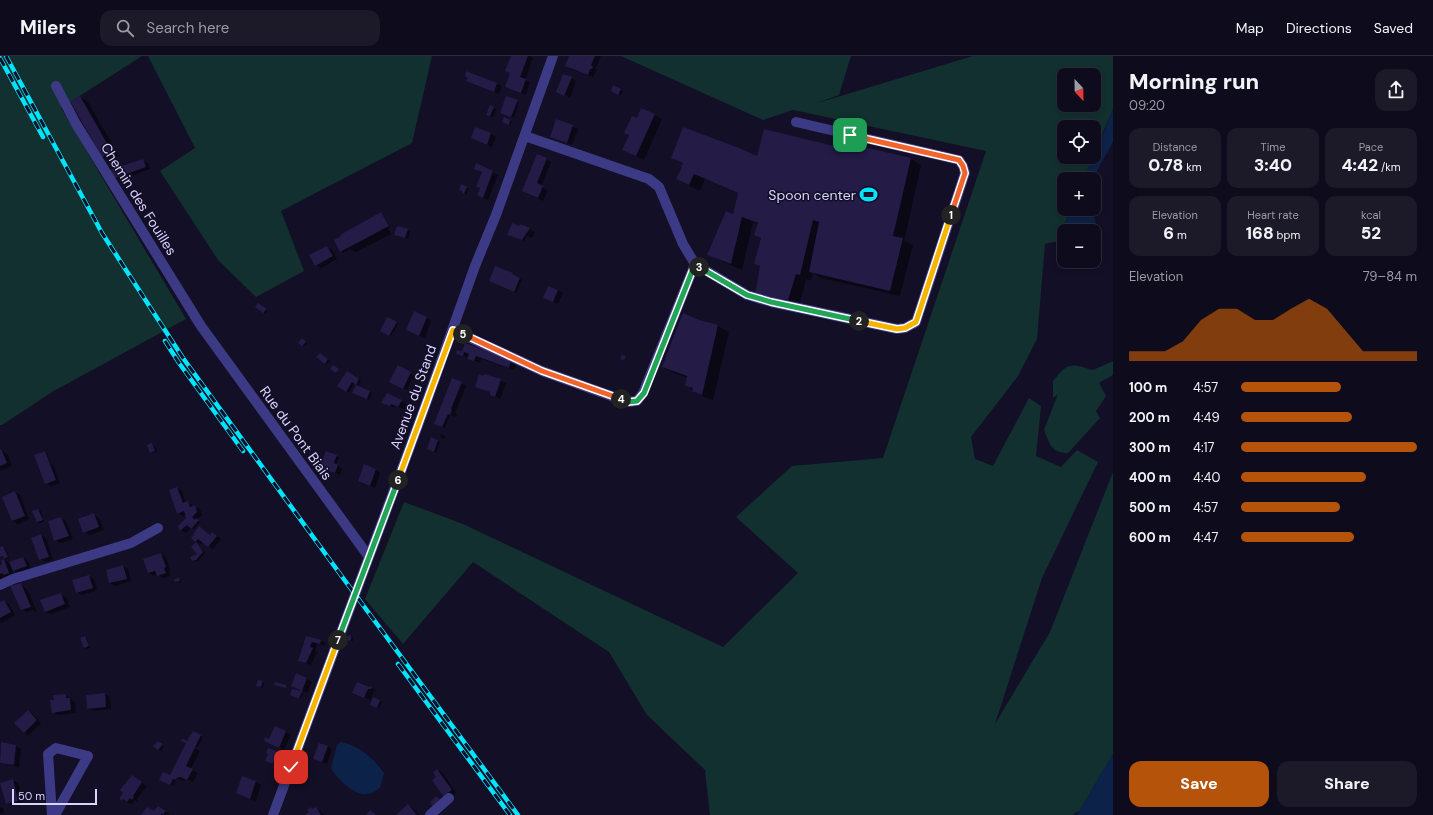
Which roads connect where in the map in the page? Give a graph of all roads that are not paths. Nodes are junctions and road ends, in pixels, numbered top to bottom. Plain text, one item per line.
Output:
1 (554, 56) edge
2 (56, 86) dead end
3 (796, 122) dead end
4 (525, 136) junction
5 (695, 264) junction
6 (201, 326) joint
7 (453, 330) junction
8 (158, 528) dead end
9 (369, 557) junction
10 (0, 585) edge
11 (449, 798) dead end
12 (54, 815) edge
13 (273, 815) edge
14 (430, 815) edge

1 - 4 street, Avenue du Stand
2 - 6 street, Chemin des Fouilles
3 - 5 street
4 - 5 street
4 - 7 street, Avenue du Stand
5 - 7 street
6 - 9 street, Rue du Pont Biais
7 - 9 street, Avenue du Stand
8 - 10 street
9 - 13 street, Avenue du Stand
11 - 14 street
12 - 12 street

